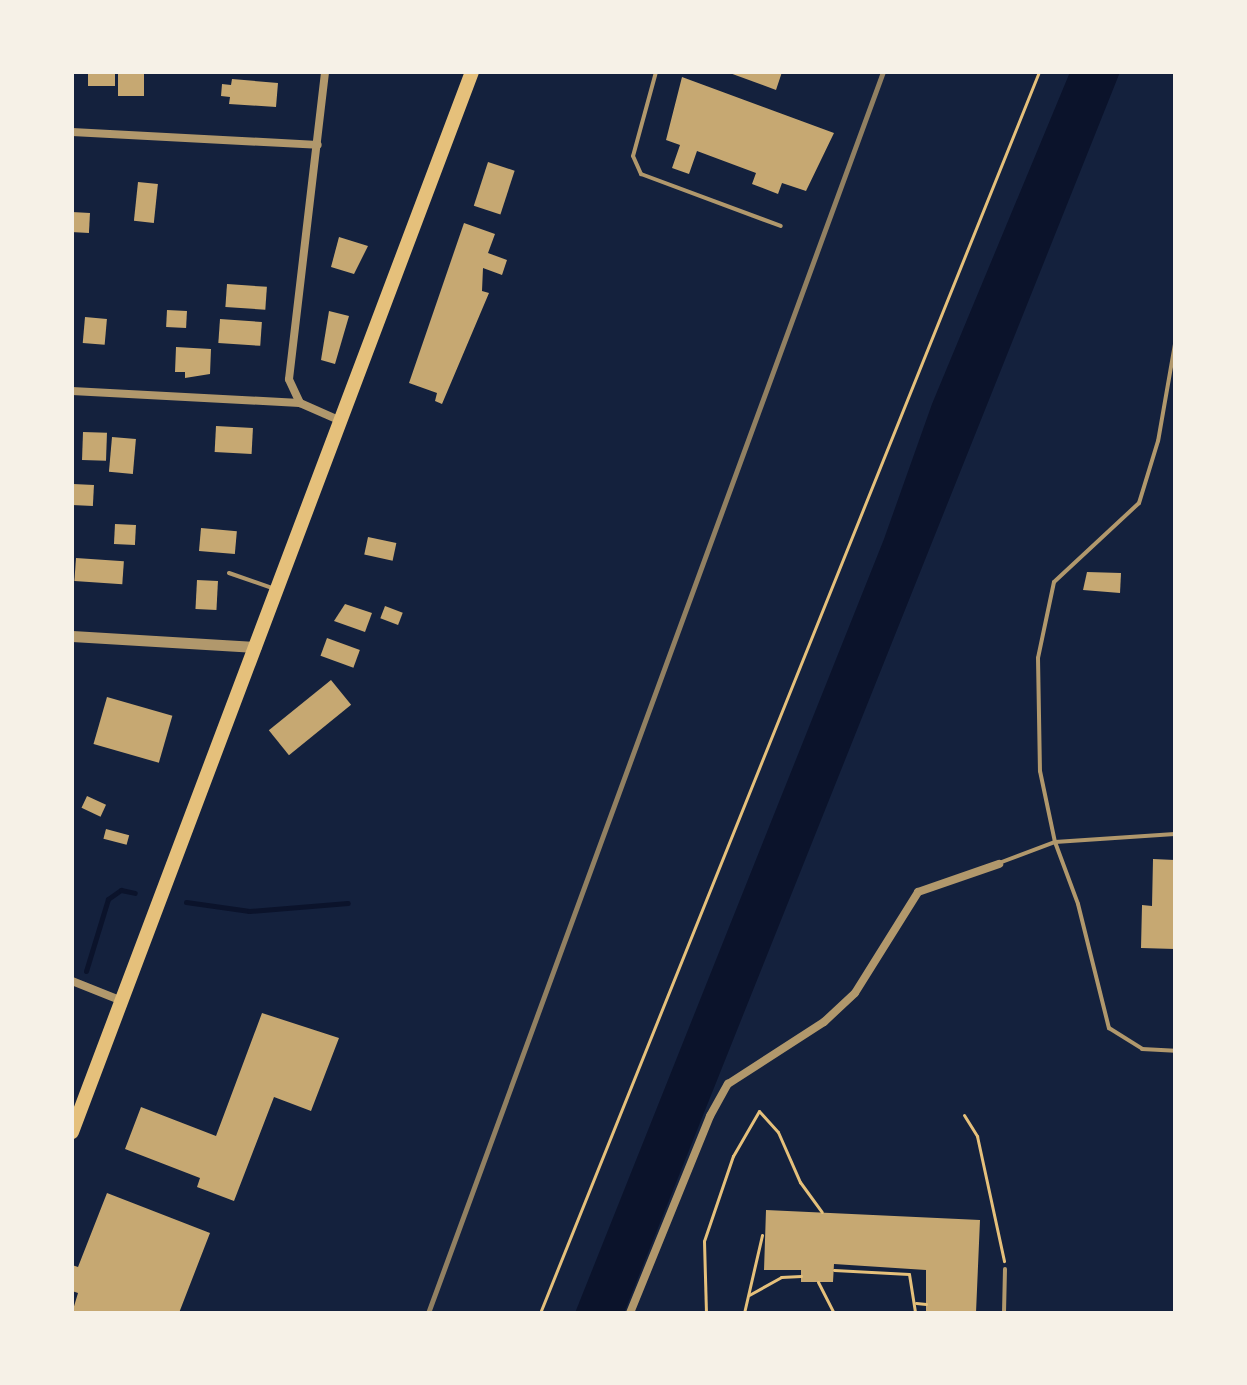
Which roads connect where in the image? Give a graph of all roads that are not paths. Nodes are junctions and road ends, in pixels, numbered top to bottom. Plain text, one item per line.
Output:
1 (325, 72) edge
2 (472, 72) edge
3 (656, 72) edge
4 (72, 132) edge
5 (318, 145) junction
6 (781, 226) dead end
7 (1175, 344) edge
8 (72, 391) edge
9 (300, 403) junction
10 (341, 421) junction
11 (229, 573) dead end
12 (277, 590) junction
13 (72, 636) edge
14 (256, 647) junction
15 (1175, 834) edge
16 (1055, 842) junction
17 (999, 864) joint
18 (72, 981) edge
19 (122, 1001) junction
20 (1175, 1051) edge
21 (72, 1132) edge
22 (1005, 1269) road end
23 (630, 1313) edge
24 (1004, 1313) edge

1 - 5 street
2 - 10 main road
3 - 6 lane
4 - 5 street
5 - 9 street
7 - 16 lane
8 - 9 street
9 - 10 street
10 - 12 main road
11 - 12 lane
12 - 14 main road
13 - 14 street
14 - 19 main road
15 - 16 lane
16 - 17 lane
16 - 20 lane
17 - 23 street
18 - 19 street
19 - 21 main road
22 - 24 lane

